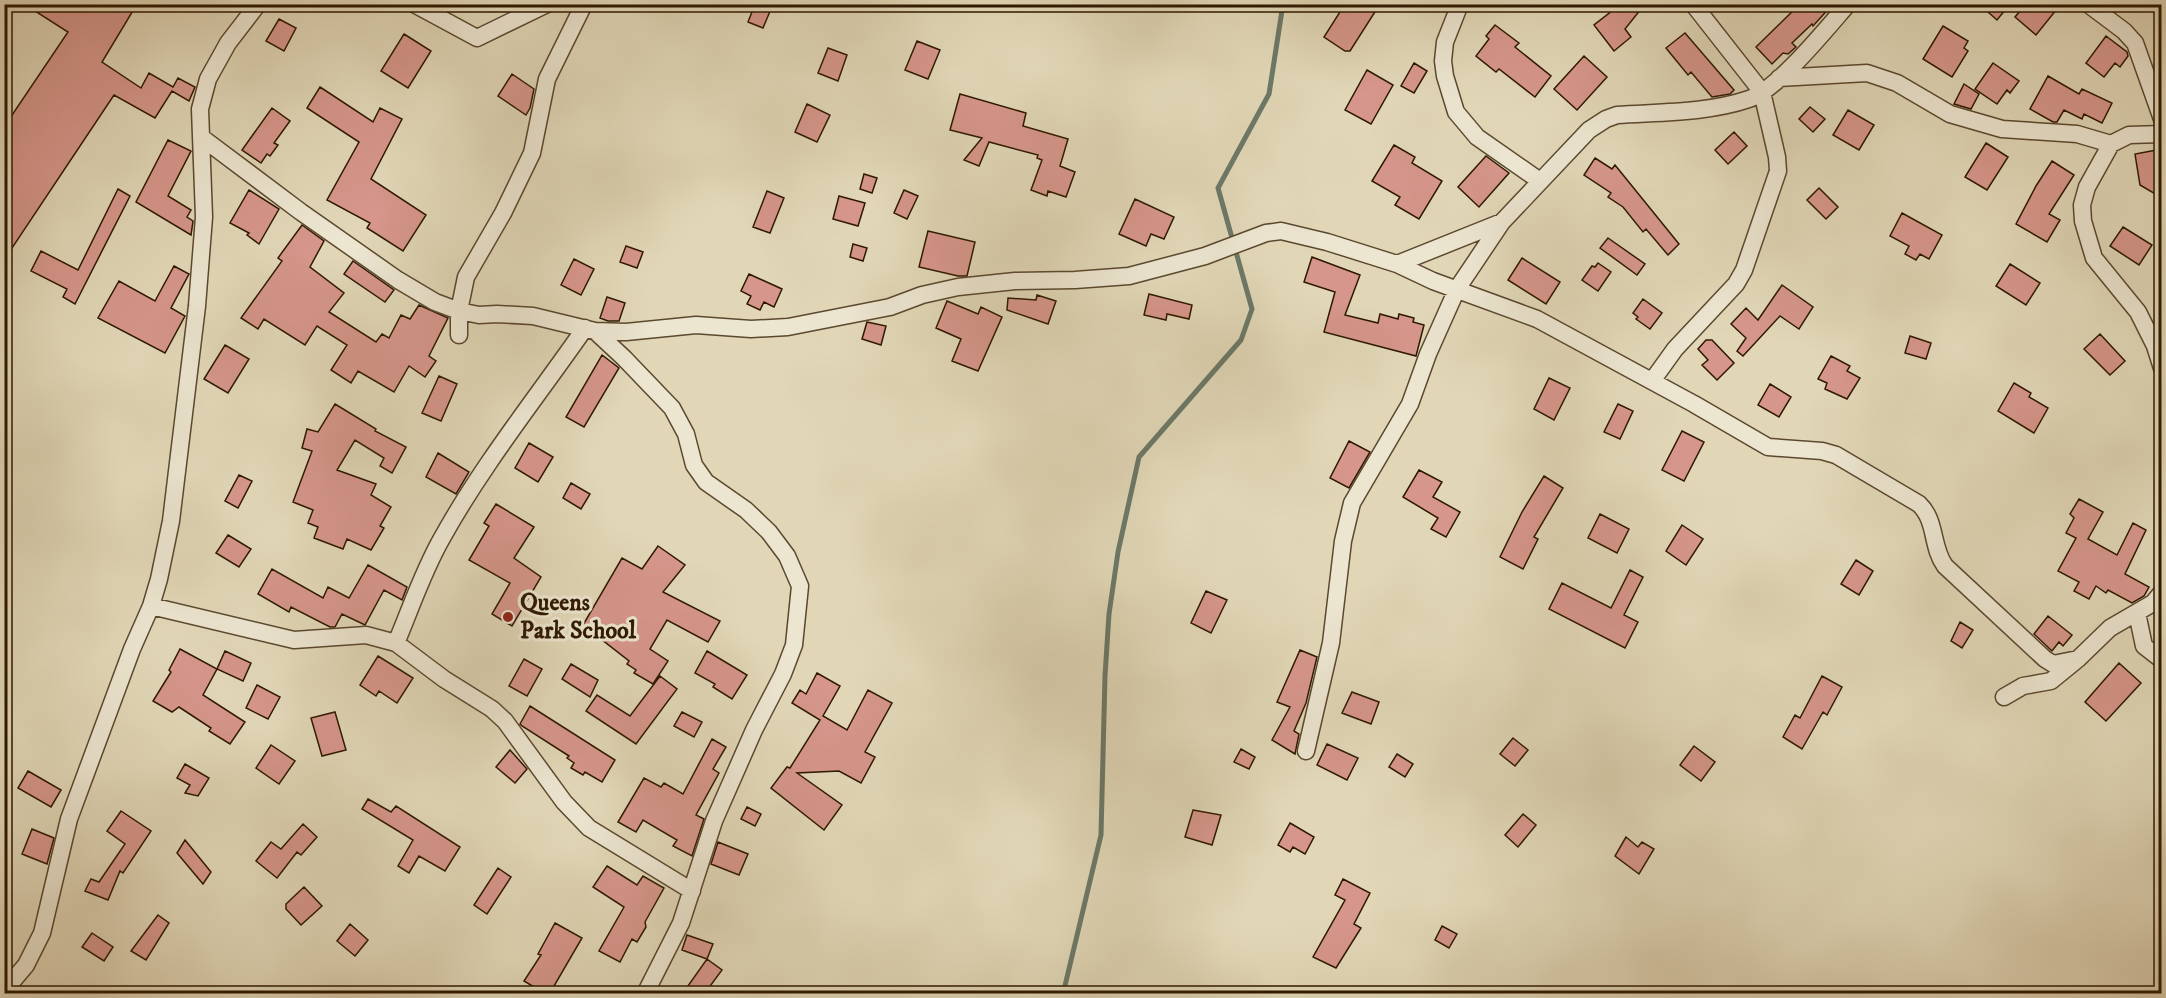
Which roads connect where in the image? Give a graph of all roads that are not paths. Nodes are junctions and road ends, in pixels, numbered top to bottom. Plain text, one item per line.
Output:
1 (258, 4) edge
2 (414, 4) edge
3 (547, 4) edge
4 (584, 4) edge
5 (1460, 4) edge
6 (1693, 4) edge
7 (1848, 4) edge
8 (2088, 4) edge
9 (1779, 78) junction
10 (1762, 92) junction
11 (2162, 119) edge
12 (2162, 134) edge
13 (201, 137) junction
14 (2111, 144) junction
15 (1540, 181) junction
16 (1502, 222) junction
17 (1397, 264) junction
18 (1457, 289) junction
19 (459, 311) junction
20 (590, 330) junction
21 (459, 335) dead end
22 (2162, 368) edge
23 (1652, 381) junction
24 (2162, 592) edge
25 (151, 606) junction
26 (2137, 613) junction
27 (396, 643) junction
28 (2078, 659) junction
29 (2162, 660) edge
30 (2004, 697) dead end
31 (1306, 751) dead end
32 (692, 891) junction
33 (4, 991) edge
34 (645, 993) edge

1 - 13 street
2 - 3 street
4 - 19 street
5 - 15 street
6 - 10 street
7 - 9 street
8 - 11 street
9 - 10 street
9 - 14 street
10 - 15 street
10 - 23 street
12 - 14 street
13 - 19 street
13 - 25 street
14 - 22 street
15 - 16 street
16 - 17 street
16 - 18 street
17 - 18 street
17 - 20 street
18 - 23 street
18 - 31 street
19 - 20 street
19 - 21 street
20 - 27 street
20 - 32 street
23 - 28 street
24 - 26 street
25 - 27 street
25 - 33 street
26 - 28 street
26 - 29 street
27 - 32 street
28 - 30 street
32 - 34 street

